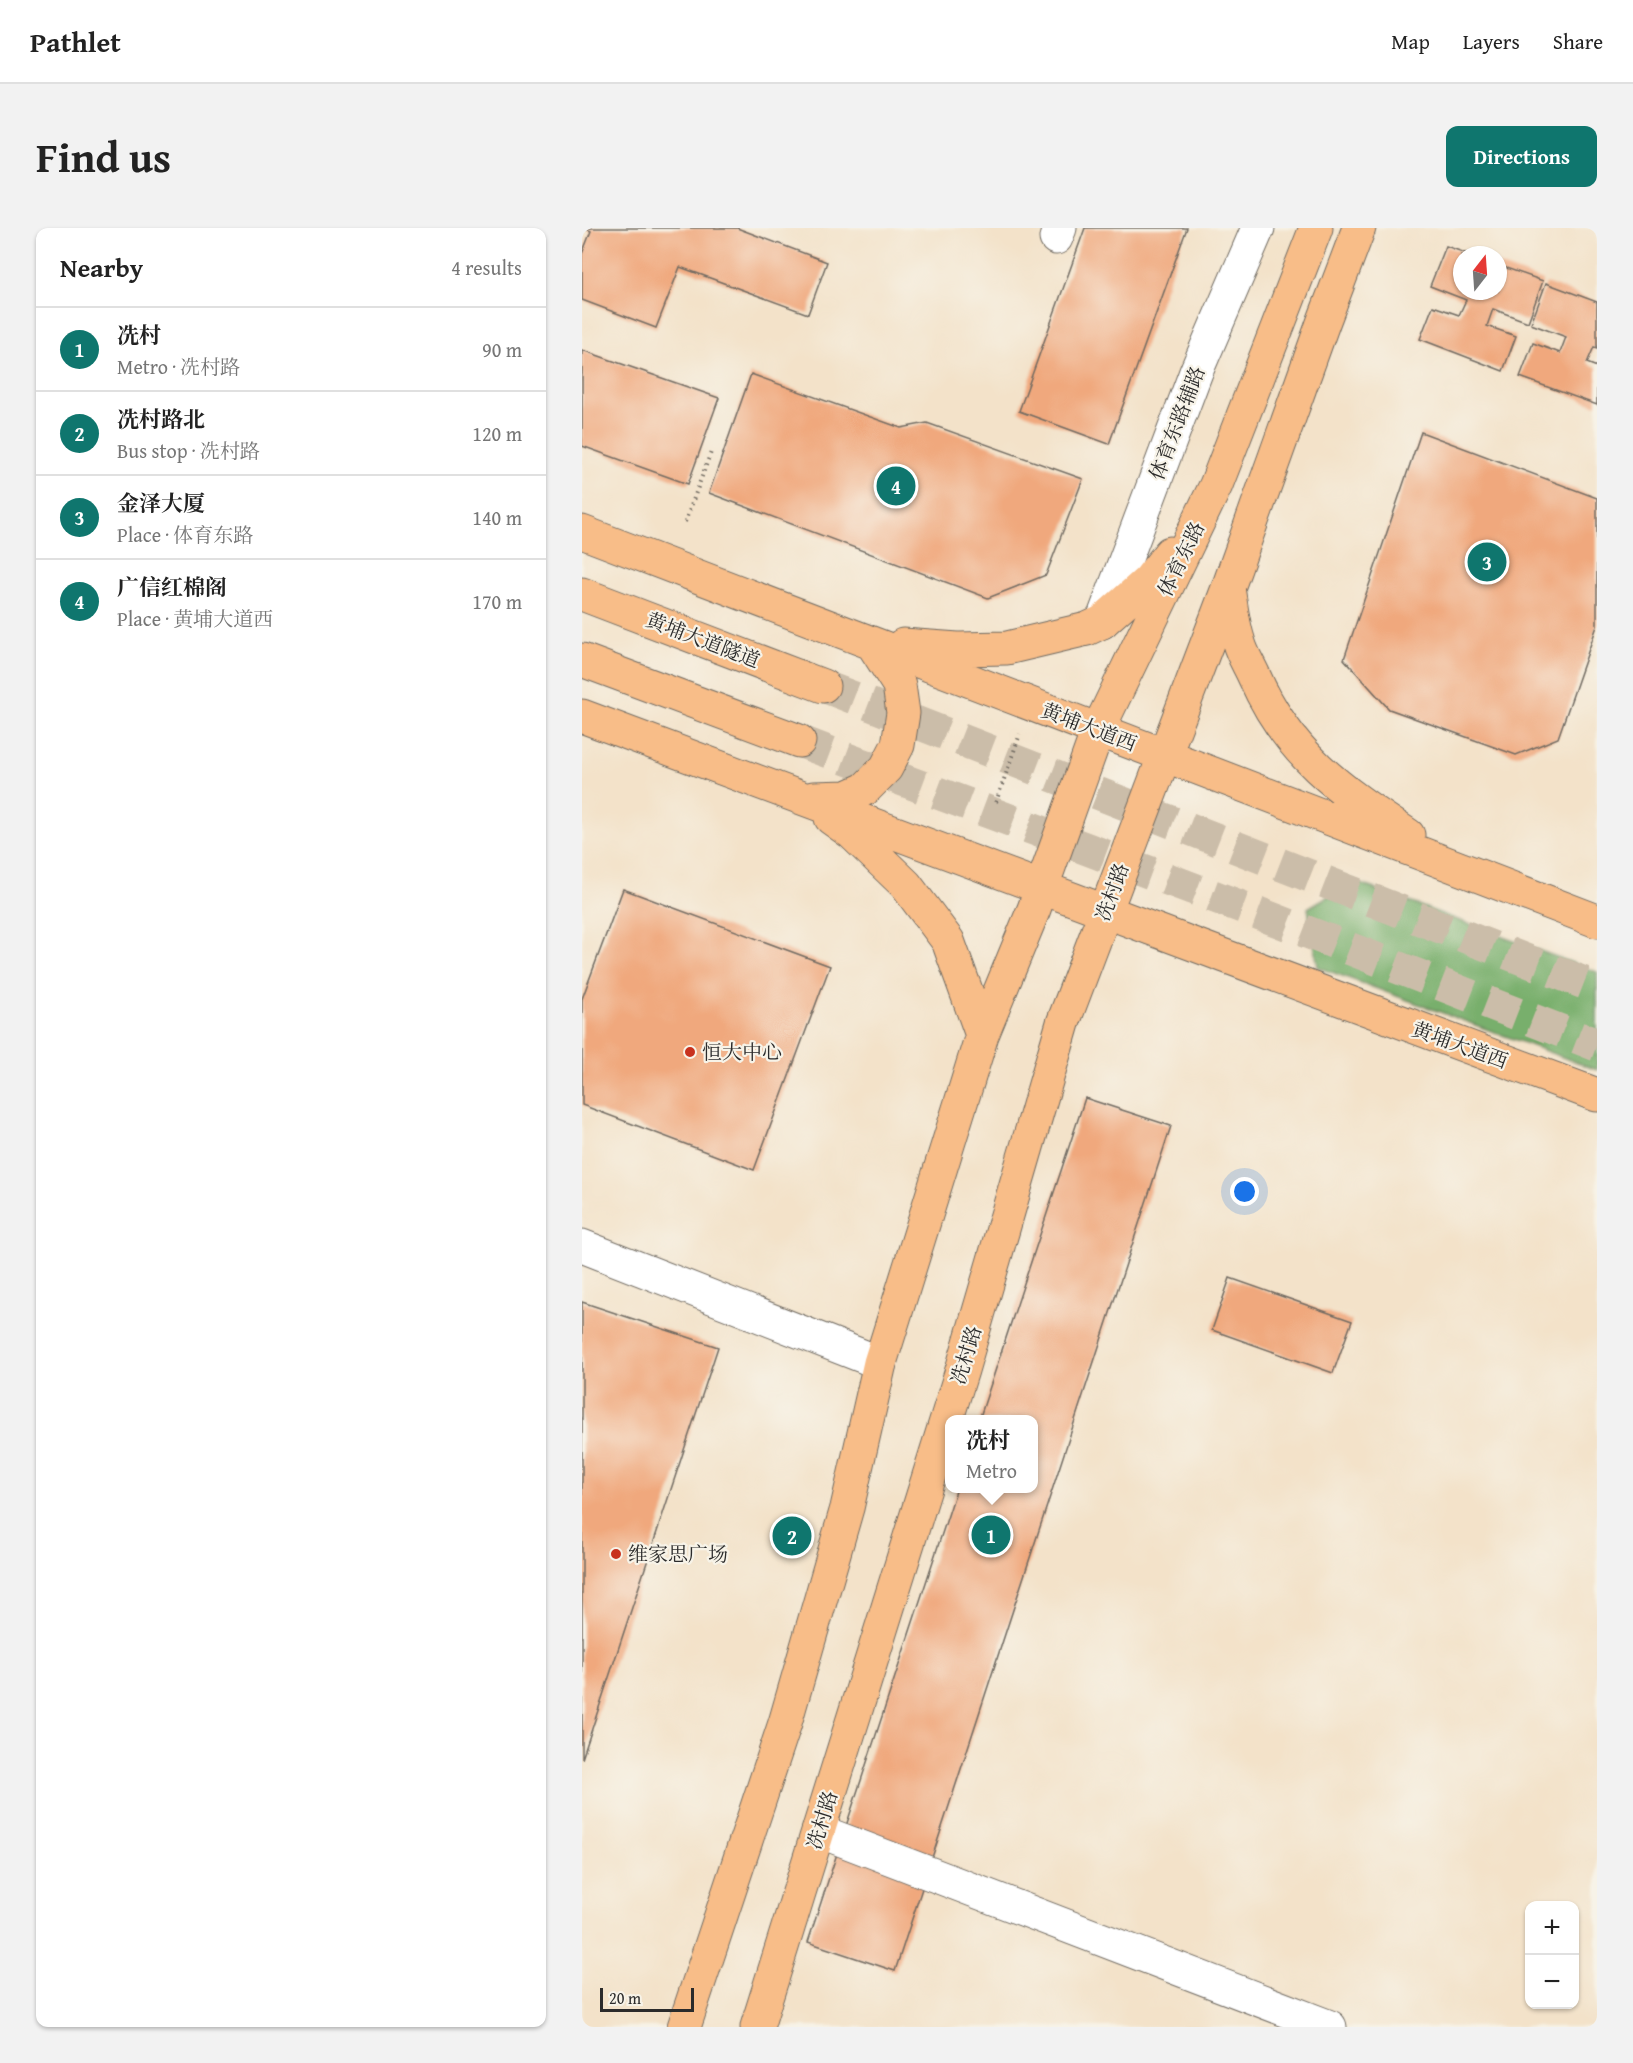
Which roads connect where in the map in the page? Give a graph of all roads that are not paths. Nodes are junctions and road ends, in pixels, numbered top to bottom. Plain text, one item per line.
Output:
1 (1258, 228) edge
2 (1316, 228) edge
3 (1359, 228) edge
4 (1216, 485) junction
5 (582, 532) edge
6 (1228, 588) junction
7 (582, 594) edge
8 (1102, 622) junction
9 (872, 643) junction
10 (582, 660) edge
11 (823, 686) tunnel mouth
12 (582, 716) edge
13 (1098, 730) junction
14 (798, 741) tunnel mouth
15 (1163, 756) junction
16 (802, 798) junction
17 (1457, 868) junction
18 (1041, 888) junction
19 (1104, 912) junction
20 (1597, 921) edge
21 (982, 1035) junction
22 (1597, 1095) edge
23 (582, 1246) edge
24 (880, 1363) junction
25 (948, 1415) edge
26 (945, 1425) edge
27 (819, 1831) junction
28 (684, 2027) edge
29 (757, 2027) edge
30 (1330, 2027) edge

1 - 8 street, 体育东路辅路
2 - 4 main road, 体育东路
3 - 6 main road
4 - 8 main road
4 - 13 main road, 体育东路
5 - 9 main road, 黄埔大道西
6 - 15 main road
6 - 17 main road
7 - 11 main road, 黄埔大道隧道
8 - 9 main road
9 - 13 main road, 黄埔大道西
9 - 16 main road
10 - 14 main road
12 - 16 main road, 黄埔大道西
13 - 15 main road, 黄埔大道西
13 - 18 main road, 体育东路
15 - 17 main road, 黄埔大道西
15 - 19 main road, 冼村路
16 - 18 main road, 黄埔大道西
16 - 21 main road
17 - 20 main road, 黄埔大道西
18 - 19 main road, 黄埔大道西
18 - 21 main road
19 - 22 main road, 黄埔大道西
19 - 25 main road, 冼村路
21 - 24 main road
23 - 24 street
24 - 28 main road
26 - 27 main road, 冼村路
27 - 29 main road, 冼村路
27 - 30 street

